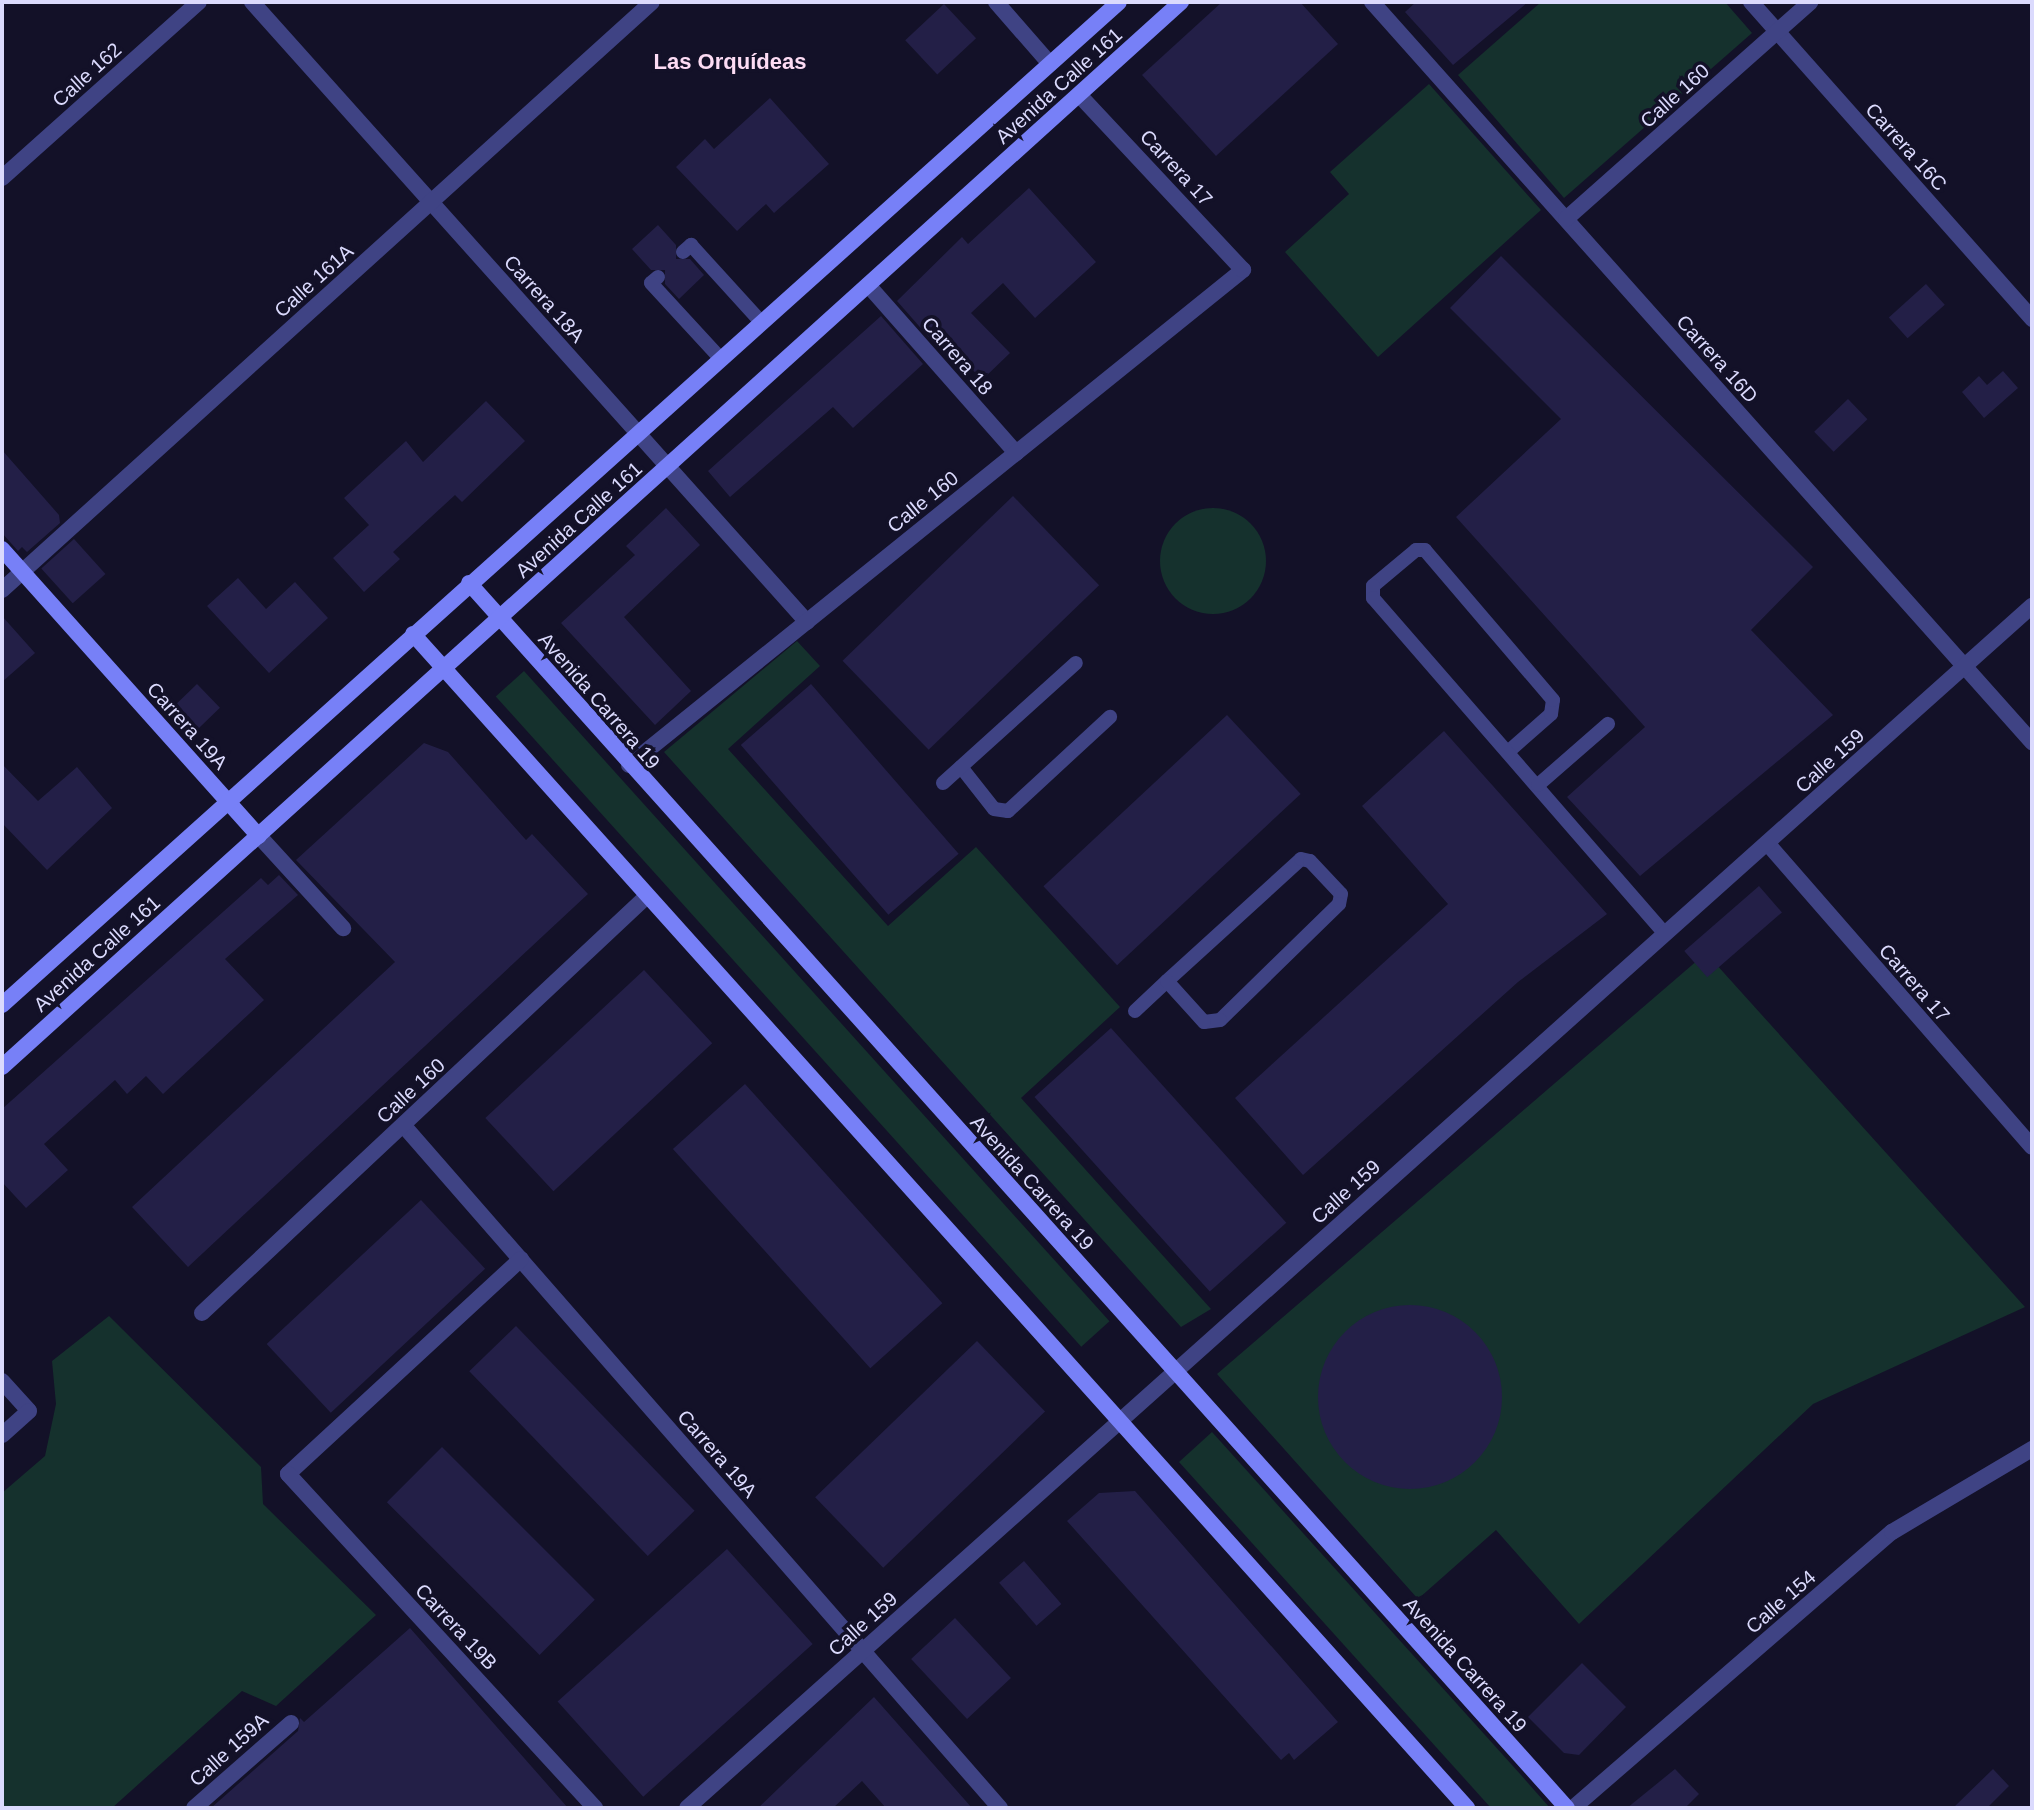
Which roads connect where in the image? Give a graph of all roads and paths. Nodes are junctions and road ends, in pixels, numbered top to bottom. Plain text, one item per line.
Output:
1 (199, 2) edge
2 (252, 2) edge
3 (652, 2) edge
4 (996, 2) edge
5 (1119, 2) edge
6 (1181, 2) edge
7 (1372, 2) edge
8 (1751, 2) edge
9 (1810, 2) edge
10 (1777, 31) junction
11 (1050, 64) junction
12 (1079, 95) junction
13 (2, 178) edge
14 (431, 201) junction
15 (1566, 219) junction
16 (683, 252) dead end
17 (1243, 270) joint
18 (658, 277) dead end
19 (868, 285) junction
20 (2032, 319) edge
21 (761, 322) junction
22 (720, 358) junction
23 (638, 432) junction
24 (1016, 453) junction
25 (668, 467) junction
26 (2, 549) edge
27 (22, 571) junction
28 (469, 583) junction
29 (2, 590) edge
30 (2032, 606) edge
31 (500, 619) junction
32 (807, 622) junction
33 (413, 634) junction
34 (1076, 663) dead end
35 (1965, 666) junction
36 (444, 669) junction
37 (1110, 717) dead end
38 (1608, 724) dead end
39 (2032, 742) edge
40 (1509, 751) junction
41 (629, 765) junction
42 (961, 767) junction
43 (943, 783) dead end
44 (1538, 785) junction
45 (228, 801) junction
46 (259, 836) junction
47 (1767, 843) junction
48 (646, 897) junction
49 (343, 928) dead end
50 (1665, 934) junction
51 (1167, 981) junction
52 (2, 1005) edge
53 (1135, 1011) dead end
54 (2, 1067) edge
55 (404, 1126) junction
56 (2032, 1147) edge
57 (521, 1259) junction
58 (202, 1313) dead end
59 (1176, 1372) junction
60 (2, 1381) edge
61 (1120, 1422) junction
62 (2, 1435) edge
63 (2032, 1449) edge
64 (862, 1652) junction
65 (291, 1723) dead end
66 (194, 1808) edge
67 (595, 1808) edge
68 (687, 1808) edge
69 (1000, 1808) edge
70 (1467, 1808) edge
71 (1570, 1808) edge

1 - 13 street, Calle 162
2 - 14 street, Carrera 18A
3 - 14 street, Calle 161A
4 - 11 street
5 - 11 main road, Avenida Calle 161
6 - 12 main road, Avenida Calle 161
7 - 15 street, Carrera 16D
8 - 10 street, Carrera 16C
9 - 10 street, Calle 160
10 - 15 street, Calle 160
10 - 20 street, Carrera 16C
11 - 21 main road, Avenida Calle 161
12 - 17 street, Carrera 17
12 - 19 main road, Avenida Calle 161
14 - 23 street, Carrera 18A
14 - 27 street, Calle 161A
15 - 35 street, Carrera 16D
16 - 21 lane
17 - 24 street, Calle 160
18 - 22 lane
19 - 24 street, Carrera 18
19 - 25 main road, Avenida Calle 161
21 - 22 main road, Avenida Calle 161
22 - 23 main road, Avenida Calle 161
23 - 25 street, Carrera 18A
23 - 28 main road, Avenida Calle 161
24 - 32 street, Calle 160
25 - 31 main road, Avenida Calle 161
25 - 32 street, Carrera 18A
26 - 27 main road, Carrera 19A
27 - 29 street, Calle 161A
27 - 45 main road, Carrera 19A
28 - 31 main road, Avenida Carrera 19
28 - 33 main road, Avenida Calle 161
30 - 35 street, Calle 159
31 - 36 main road, Avenida Calle 161
31 - 41 main road, Avenida Carrera 19
32 - 41 street, Calle 160
33 - 36 main road
33 - 45 main road, Avenida Calle 161
34 - 42 lane
35 - 39 street, Carrera 16D
35 - 47 street, Calle 159
36 - 46 main road, Avenida Calle 161
36 - 48 main road
37 - 42 lane
38 - 44 lane
40 - 40 lane
40 - 44 lane
41 - 59 main road, Avenida Carrera 19
42 - 43 lane
44 - 50 lane
45 - 46 main road, Carrera 19A
45 - 52 main road, Avenida Calle 161
46 - 49 street, Carrera 19A
46 - 54 main road, Avenida Calle 161
47 - 50 street, Calle 159
47 - 56 street, Carrera 17
48 - 55 street, Calle 160
48 - 61 main road
50 - 59 street, Calle 159
51 - 51 lane
51 - 53 lane
55 - 57 street, Carrera 19A
55 - 58 street, Calle 160
57 - 64 street, Carrera 19A
57 - 67 street, Carrera 19B
59 - 61 street, Calle 159
59 - 71 main road, Avenida Carrera 19
60 - 62 street
61 - 64 street, Calle 159
61 - 70 main road
63 - 71 street, Calle 154
64 - 68 street, Calle 159
64 - 69 street, Carrera 19A
65 - 66 street, Calle 159A

